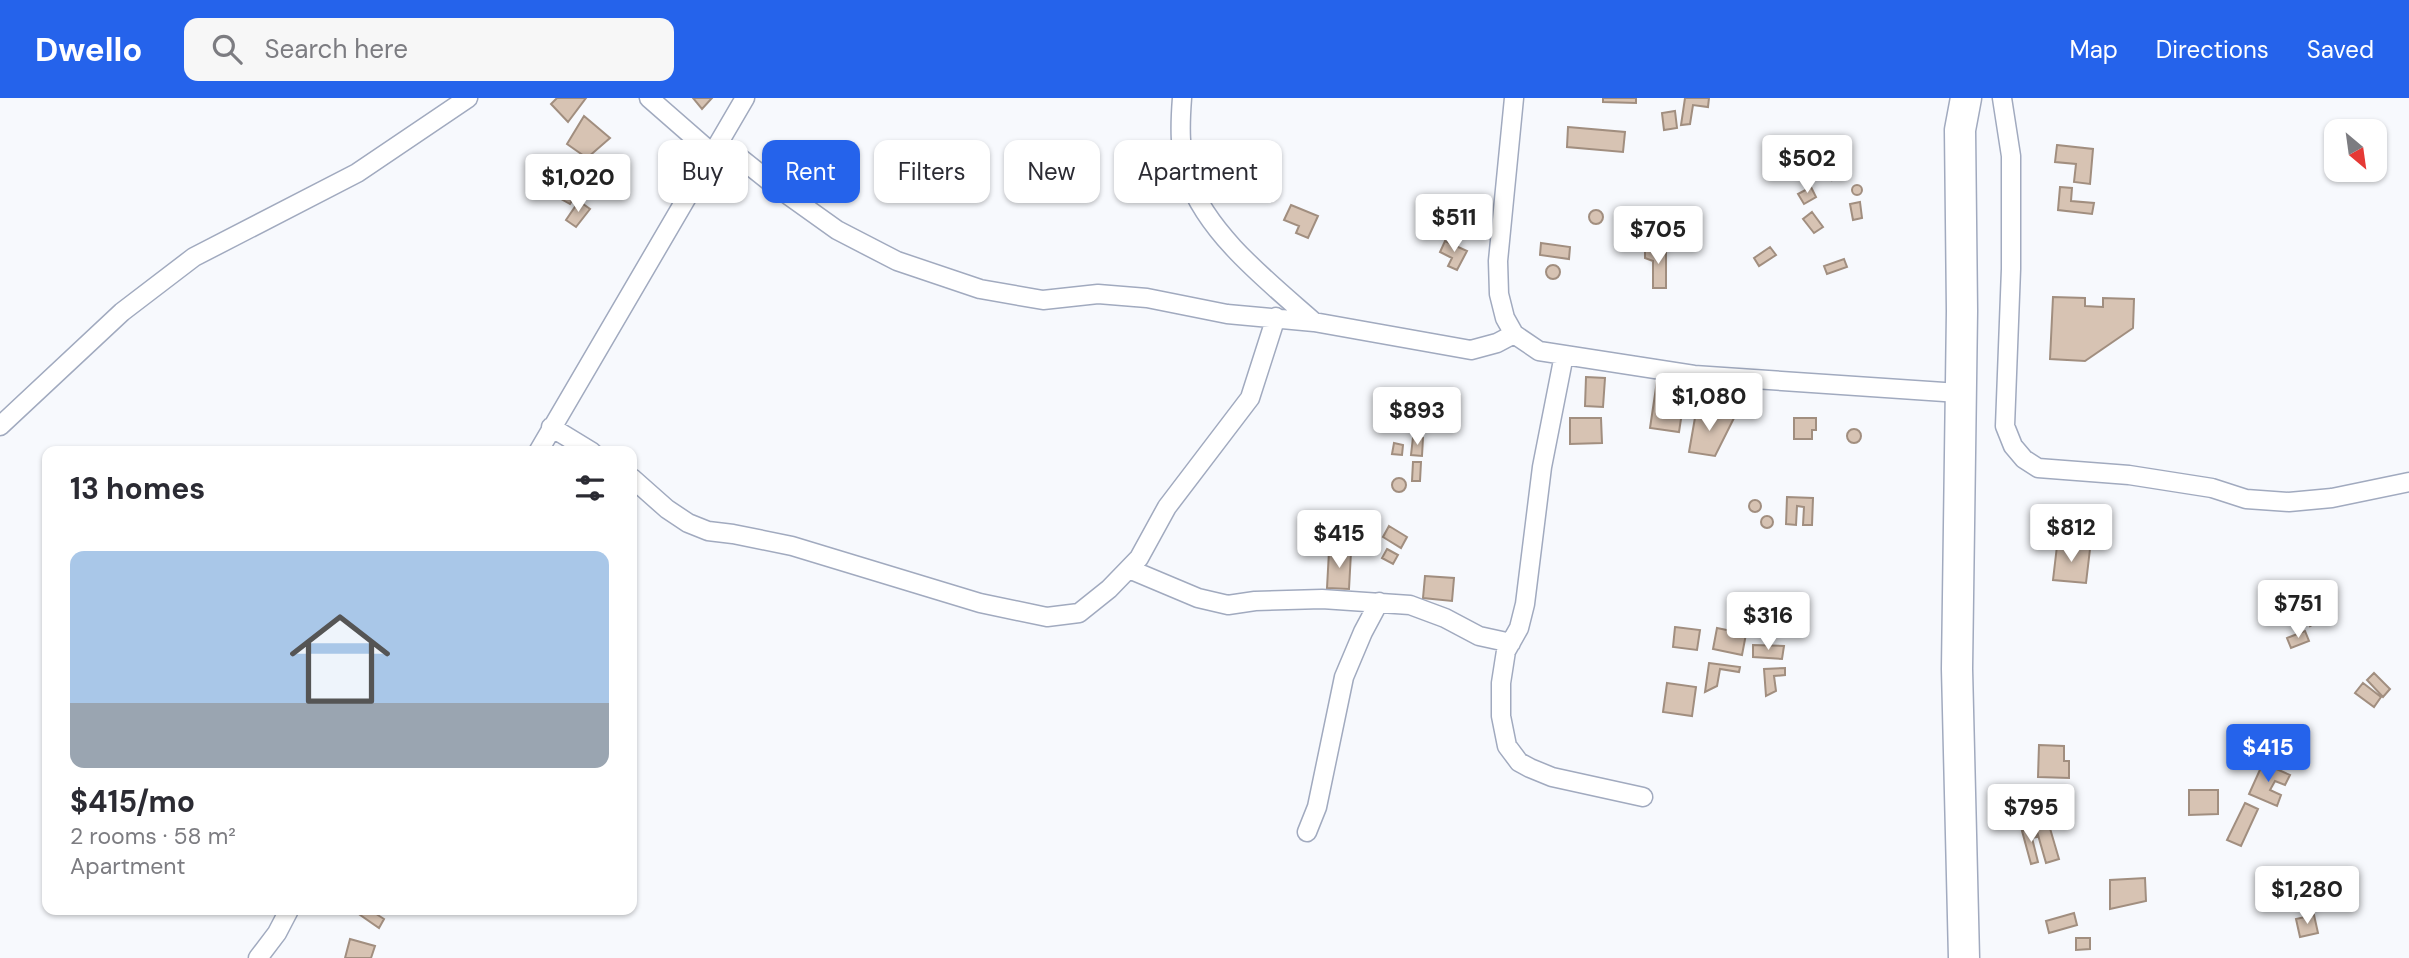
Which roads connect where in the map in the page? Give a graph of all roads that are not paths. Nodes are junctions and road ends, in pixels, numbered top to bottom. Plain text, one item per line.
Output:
1 (468, 98) edge
2 (649, 98) edge
3 (745, 98) edge
4 (1182, 98) edge
5 (1514, 98) edge
6 (1966, 98) edge
7 (1978, 98) edge
8 (2002, 98) edge
9 (1960, 130) junction
10 (706, 140) edge
11 (721, 140) edge
12 (748, 168) edge
13 (684, 203) edge
14 (1276, 317) junction
15 (1314, 322) junction
16 (1514, 334) junction
17 (1564, 355) junction
18 (1959, 393) junction
19 (0, 426) edge
20 (551, 427) junction
21 (541, 446) edge
22 (582, 446) edge
23 (637, 482) edge
24 (2409, 482) edge
25 (1129, 569) junction
26 (1378, 602) junction
27 (1511, 643) junction
28 (1643, 797) dead end
29 (1307, 832) dead end
30 (286, 915) edge
31 (258, 958) edge
32 (1964, 958) edge

1 - 19 street
2 - 10 street
3 - 11 street
4 - 15 street
5 - 16 street
6 - 9 highway
7 - 9 street
8 - 24 street
9 - 18 highway
12 - 14 street
13 - 20 street
14 - 15 street
14 - 25 street
15 - 16 street
16 - 17 street
17 - 18 street
17 - 27 street
18 - 32 highway
20 - 21 street
20 - 22 street
23 - 25 street
25 - 26 street
26 - 27 street
26 - 29 street
27 - 28 street
30 - 31 street

